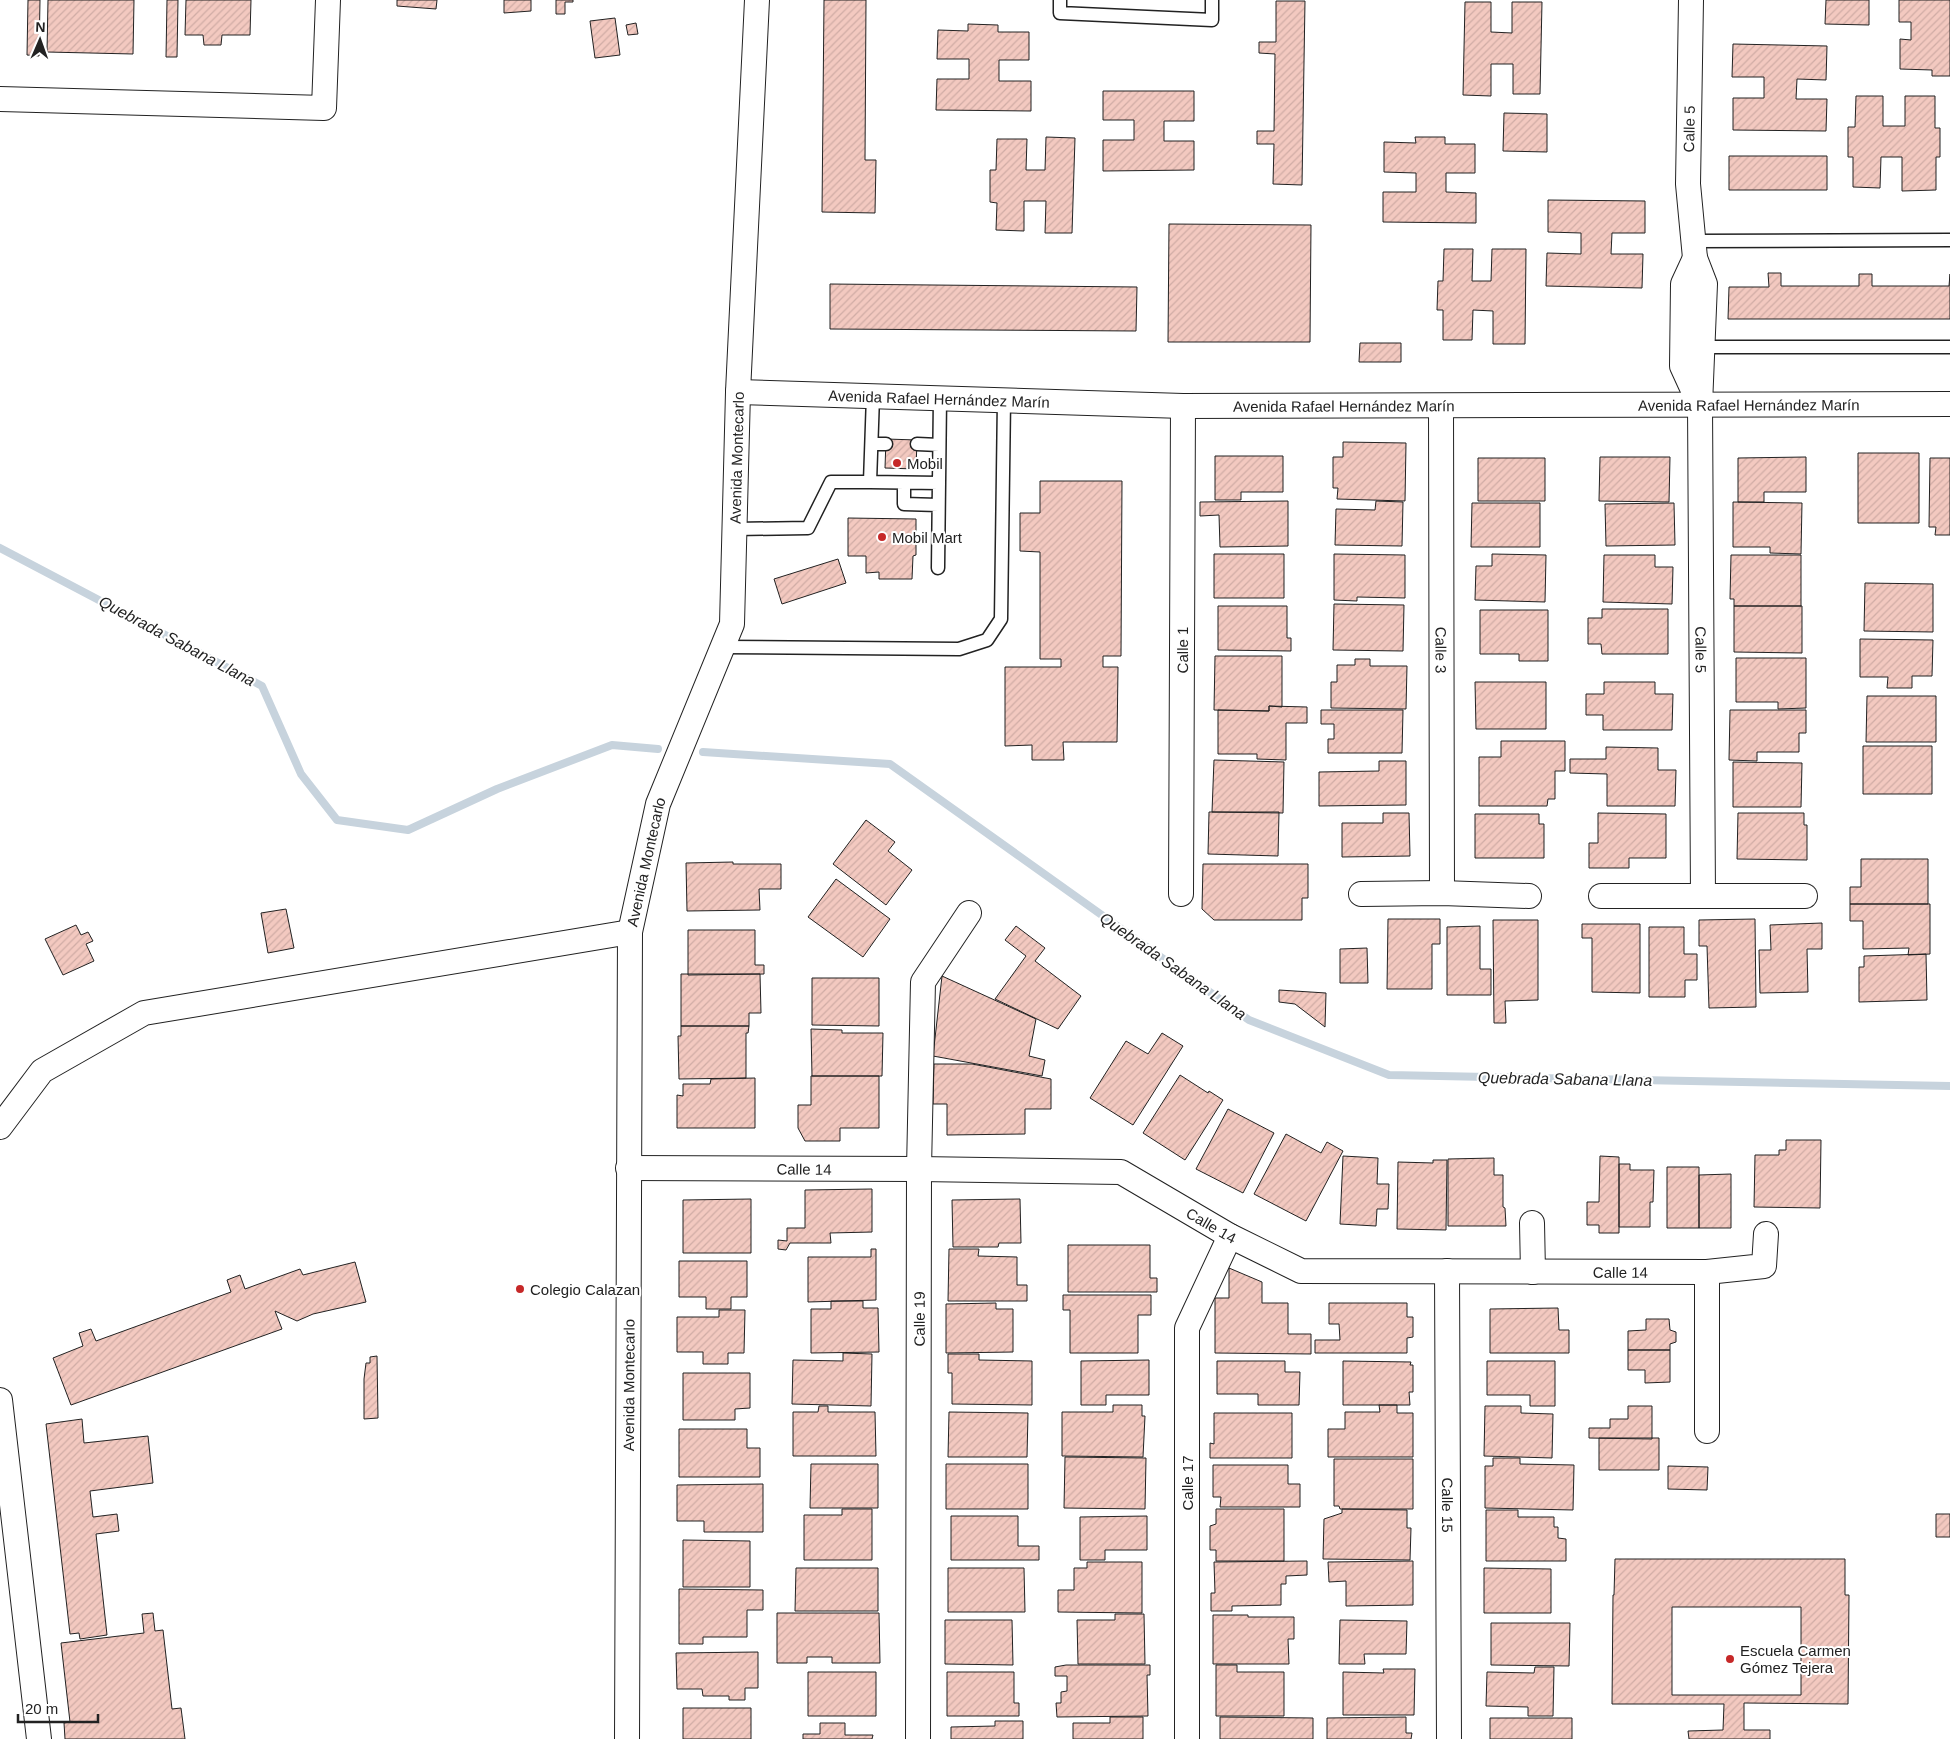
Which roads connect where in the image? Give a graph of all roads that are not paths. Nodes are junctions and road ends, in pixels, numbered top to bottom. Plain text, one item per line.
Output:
1 (328, 0) edge
2 (757, 0) edge
3 (1060, 0) edge
4 (1212, 0) edge
5 (1691, 0) edge
6 (0, 99) edge
7 (1950, 240) edge
8 (1695, 250) junction
9 (1950, 346) edge
10 (1703, 347) junction
11 (738, 392) junction
12 (873, 396) junction
13 (940, 398) junction
14 (1004, 400) junction
15 (1950, 404) edge
16 (1700, 405) junction
17 (1183, 406) junction
18 (1441, 406) junction
19 (872, 444) junction
20 (886, 444) dead end
21 (917, 444) dead end
22 (939, 445) junction
23 (870, 482) junction
24 (904, 483) junction
25 (939, 483) junction
26 (938, 505) junction
27 (735, 529) junction
28 (938, 568) dead end
29 (723, 647) junction
30 (1442, 893) junction
31 (1181, 894) dead end
32 (1361, 894) dead end
33 (1529, 896) dead end
34 (1601, 896) dead end
35 (1703, 896) junction
36 (1805, 896) dead end
37 (969, 913) dead end
38 (630, 932) junction
39 (0, 1127) edge
40 (628, 1168) junction
41 (919, 1169) junction
42 (1532, 1224) dead end
43 (1766, 1234) dead end
44 (1230, 1236) junction
45 (1448, 1271) junction
46 (1533, 1272) junction
47 (1707, 1272) junction
48 (0, 1400) edge
49 (1706, 1431) dead end
50 (5, 1487) edge
51 (39, 1739) edge
52 (626, 1739) edge
53 (918, 1739) edge
54 (1187, 1739) edge
55 (1449, 1739) edge

1 - 6 street
2 - 11 street, Avenida Montecarlo
3 - 4 lane
5 - 8 street, Calle 5
7 - 8 lane
8 - 10 street, Calle 5
8 - 16 street, Calle 5
9 - 10 lane
10 - 16 street, Calle 5
11 - 12 street, Avenida Rafael Hernández Marín
11 - 27 street, Avenida Montecarlo
12 - 13 street, Avenida Rafael Hernández Marín
12 - 19 lane
13 - 14 street, Avenida Rafael Hernández Marín
13 - 22 lane
14 - 17 street, Avenida Rafael Hernández Marín
14 - 29 lane
15 - 16 street, Avenida Rafael Hernández Marín
16 - 18 street, Avenida Rafael Hernández Marín
16 - 35 street, Calle 5
17 - 18 street, Avenida Rafael Hernández Marín
17 - 31 street, Calle 1
18 - 30 street, Calle 3
19 - 20 lane
19 - 23 lane
21 - 22 lane
22 - 25 lane
23 - 24 lane
23 - 27 lane
24 - 25 lane
24 - 26 lane
25 - 26 lane
26 - 28 lane
27 - 29 street, Avenida Montecarlo
29 - 38 street, Avenida Montecarlo
30 - 32 street
30 - 33 street
34 - 35 street
35 - 36 street
37 - 41 street, Calle 19
38 - 39 street
38 - 40 street, Avenida Montecarlo
40 - 41 street, Calle 14
40 - 52 street, Avenida Montecarlo
41 - 44 street, Calle 14
41 - 53 street, Calle 19
42 - 46 street
43 - 47 street, Calle 14
44 - 45 street, Calle 14
44 - 54 street, Calle 17
45 - 46 street, Calle 14
45 - 55 street, Calle 15
46 - 47 street, Calle 14
47 - 49 street
48 - 50 street
50 - 51 street

